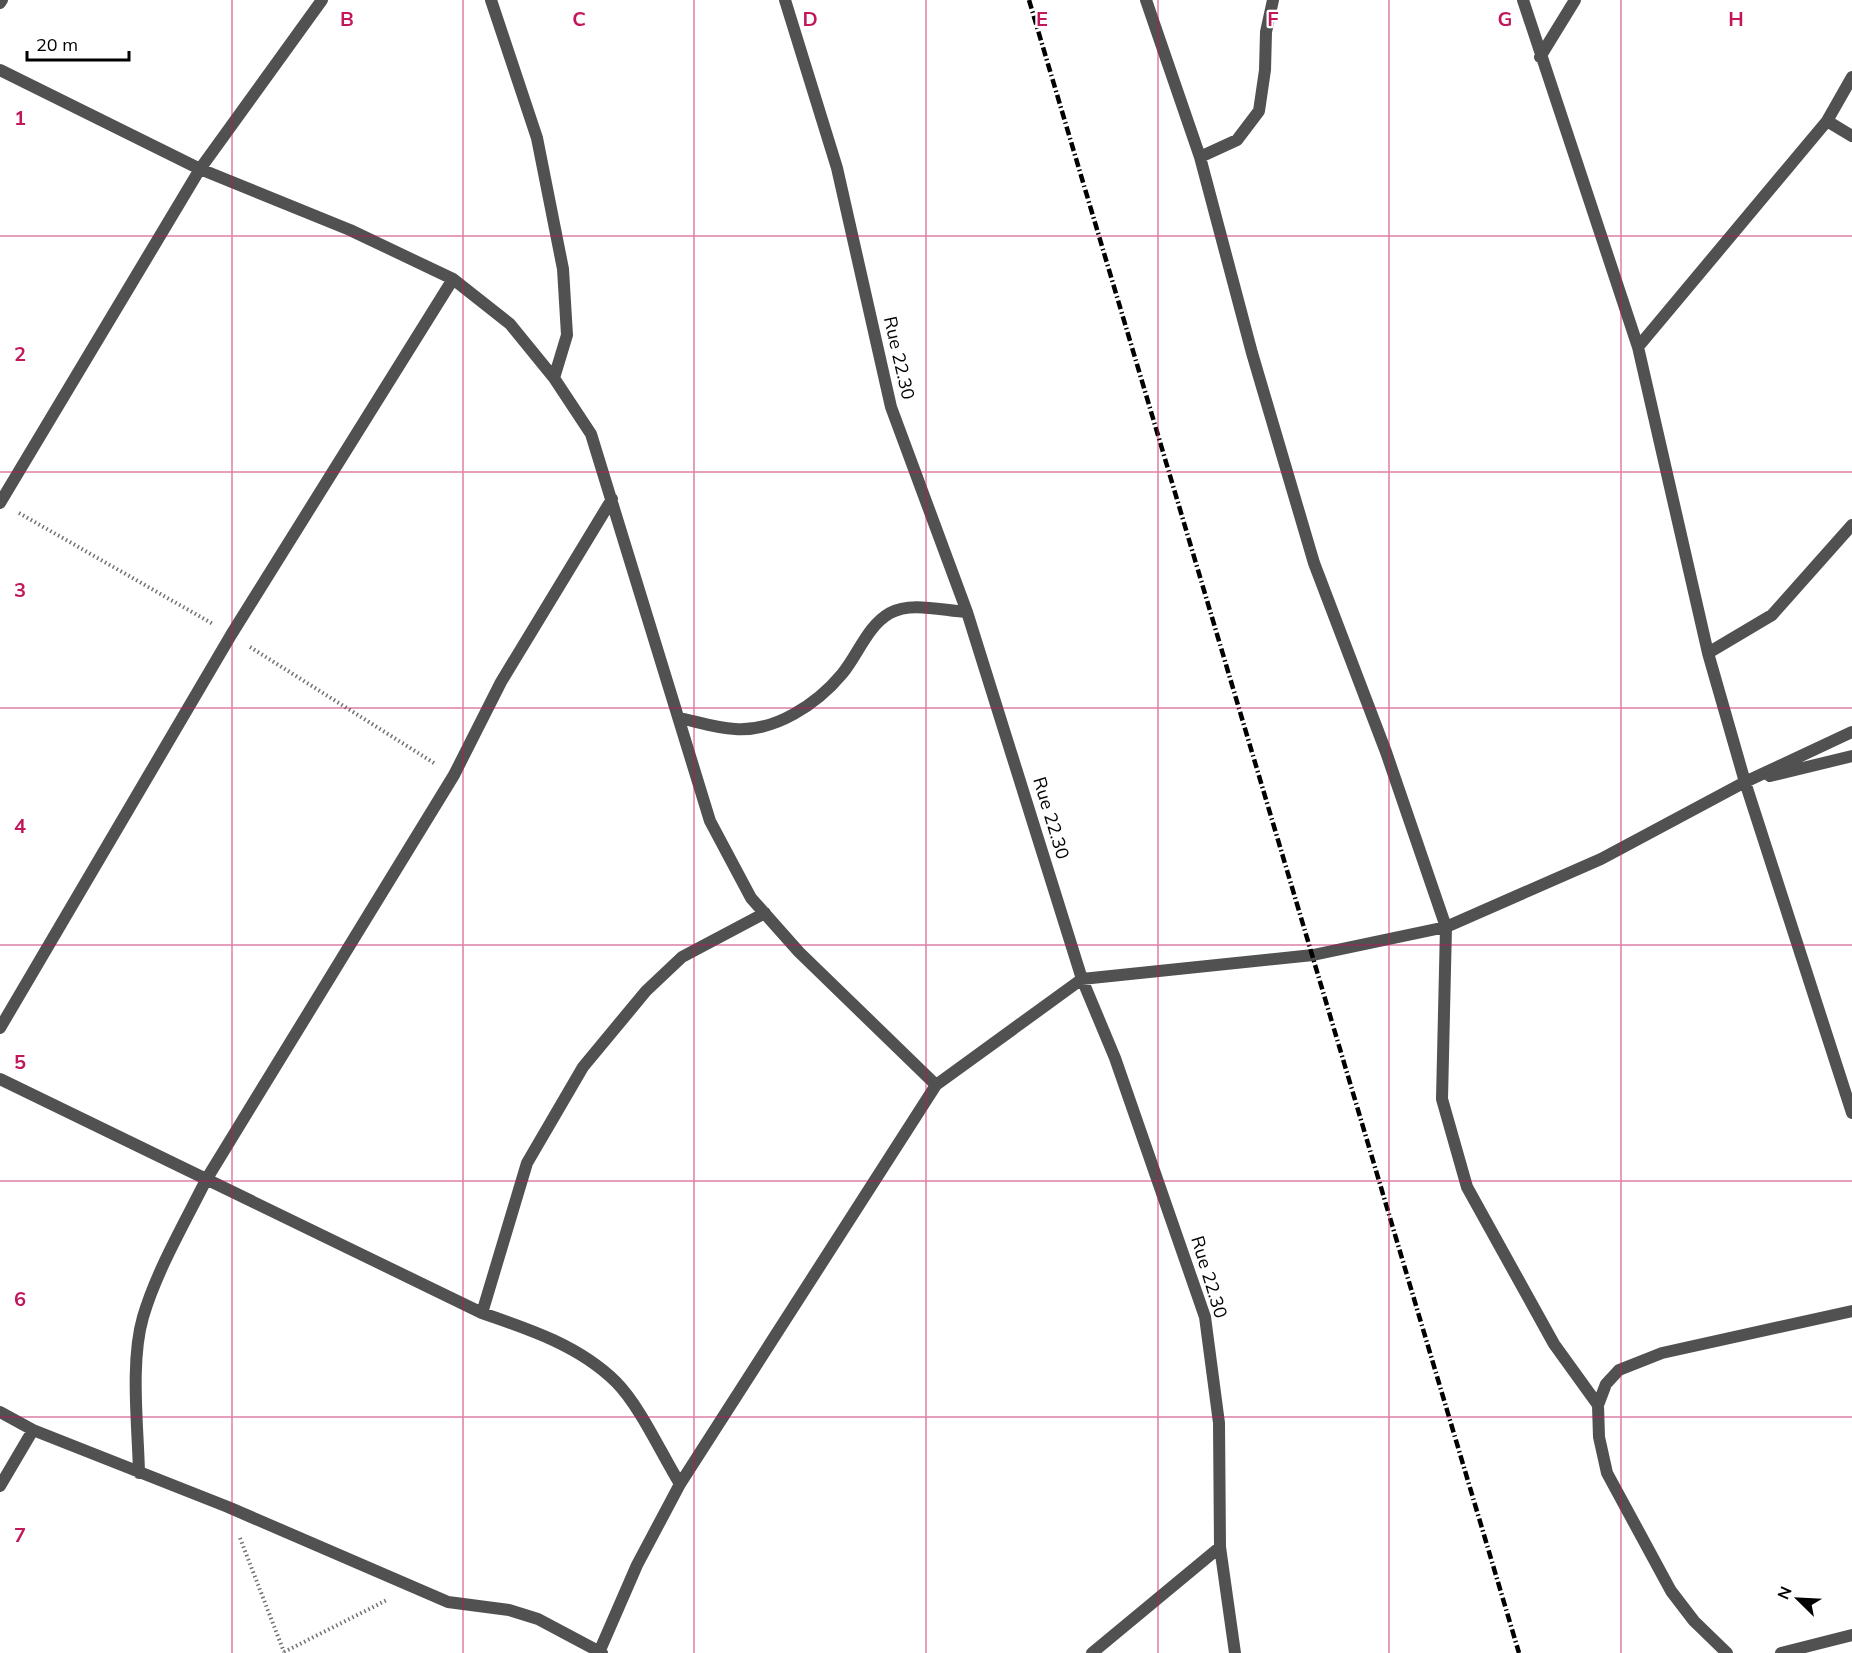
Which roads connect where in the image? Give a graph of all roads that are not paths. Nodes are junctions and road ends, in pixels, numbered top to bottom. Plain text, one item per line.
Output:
1 (322, 0) edge
2 (491, 0) edge
3 (785, 0) edge
4 (1146, 0) edge
5 (1273, 0) edge
6 (1524, 0) edge
7 (1575, 0) edge
8 (1540, 57) junction
9 (0, 70) edge
10 (1852, 78) edge
11 (1827, 121) junction
12 (1852, 136) edge
13 (1200, 157) junction
14 (200, 169) junction
15 (453, 279) junction
16 (1638, 347) junction
17 (554, 378) junction
18 (612, 499) junction
19 (0, 503) edge
20 (1852, 525) edge
21 (967, 612) junction
22 (1708, 653) junction
23 (680, 718) junction
24 (1852, 732) edge
25 (1852, 756) edge
26 (1745, 782) junction
27 (765, 913) junction
28 (1446, 927) junction
29 (1082, 979) junction
30 (0, 1028) edge
31 (0, 1079) edge
32 (936, 1085) junction
33 (1852, 1113) edge
34 (206, 1180) junction
35 (1852, 1311) edge
36 (482, 1313) junction
37 (1598, 1405) junction
38 (0, 1412) edge
39 (33, 1430) junction
40 (140, 1473) junction
41 (680, 1484) junction
42 (0, 1486) edge
43 (1220, 1546) junction
44 (1852, 1635) edge
45 (601, 1652) edge
46 (1092, 1653) edge
47 (1235, 1653) edge
48 (1727, 1653) edge
49 (1781, 1653) edge

1 - 14 street
2 - 17 street
3 - 21 street, Rue 22.30
4 - 13 street
5 - 13 street
6 - 8 street
7 - 8 street
8 - 16 street
9 - 14 street
10 - 11 street
11 - 12 street
11 - 16 street
13 - 28 street
14 - 15 street
14 - 19 street
15 - 17 street
15 - 30 street
16 - 22 street
17 - 18 street
18 - 23 street
18 - 34 street
20 - 22 street
21 - 23 street
21 - 29 street, Rue 22.30
22 - 26 street
23 - 27 street
24 - 26 street
25 - 26 street
26 - 28 street
26 - 33 street
27 - 32 street
27 - 36 street
28 - 29 street
28 - 37 street
29 - 32 street
29 - 43 street, Rue 22.30
31 - 34 street
32 - 41 street
34 - 36 street
34 - 40 street
35 - 37 street
36 - 41 street
37 - 48 street
38 - 39 street
39 - 40 street
39 - 42 street
40 - 45 street
41 - 45 street
43 - 46 street
43 - 47 street, Rue 22.30
44 - 49 street

